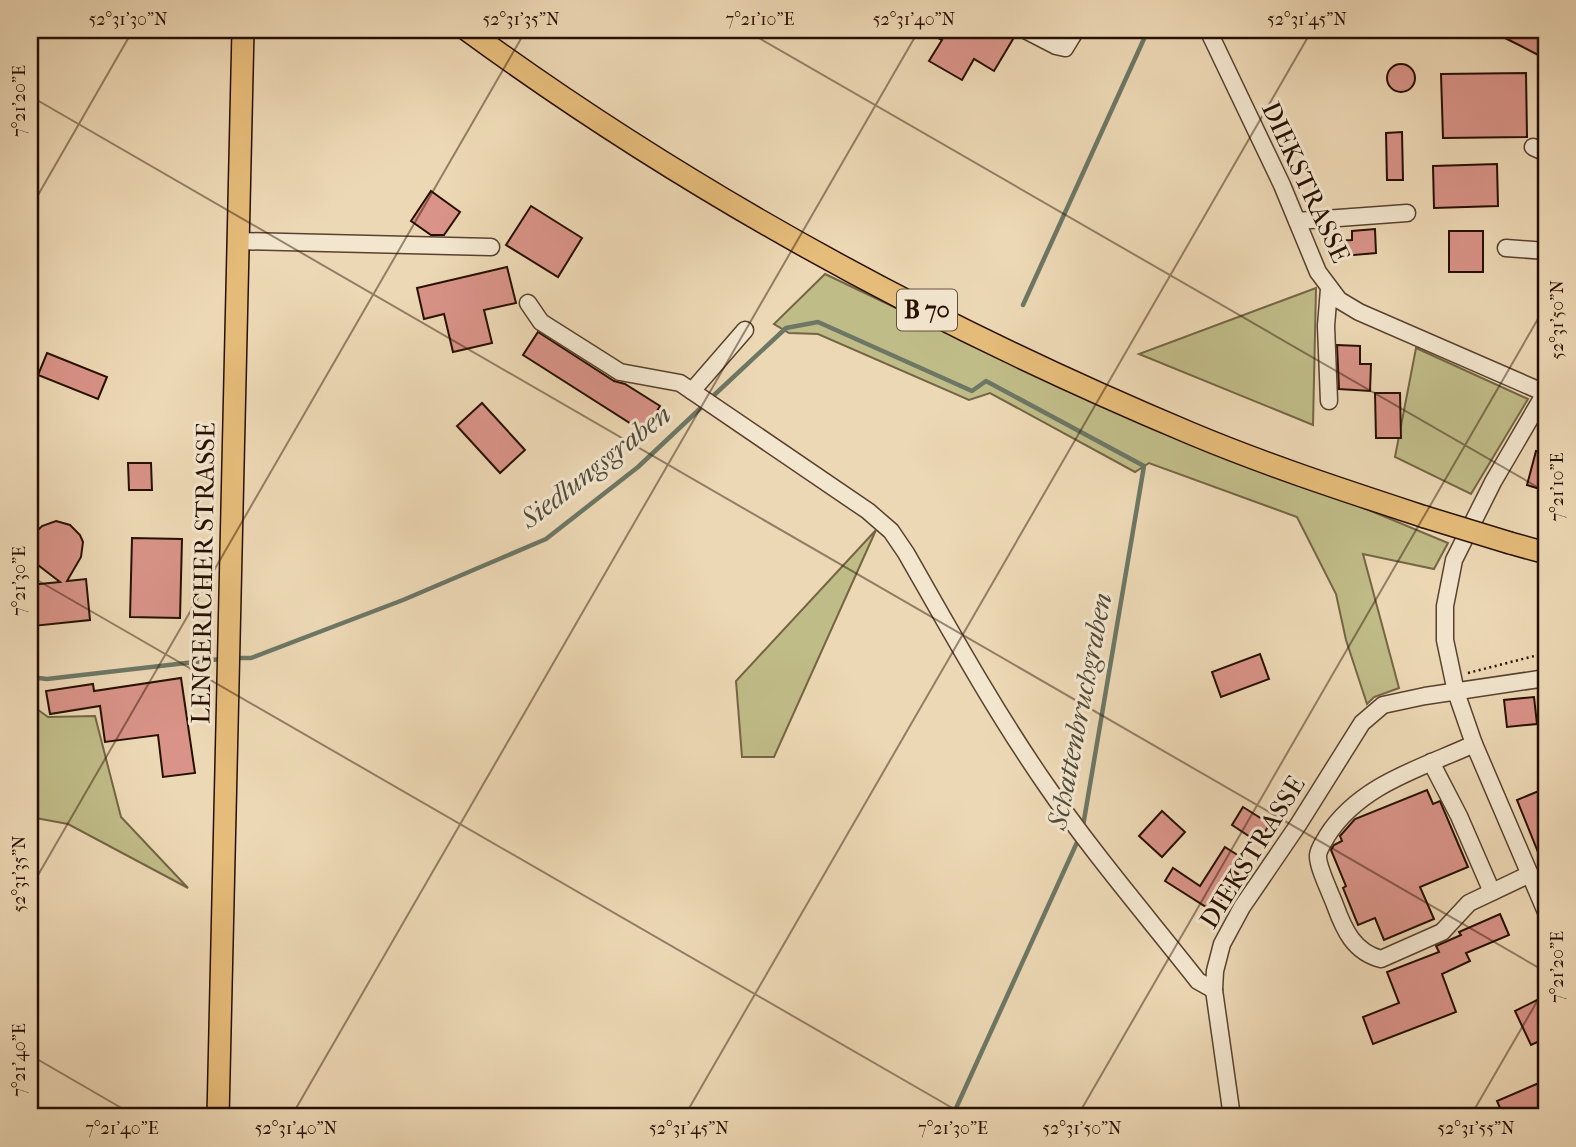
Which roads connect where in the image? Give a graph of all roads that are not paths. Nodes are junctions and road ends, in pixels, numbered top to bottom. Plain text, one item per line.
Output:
1 (243, 30) edge
2 (467, 30) edge
3 (1025, 30) edge
4 (1076, 30) edge
5 (1208, 30) edge
6 (1407, 213) dead end
7 (1297, 221) junction
8 (239, 241) junction
9 (491, 247) dead end
10 (1506, 248) dead end
11 (1546, 251) edge
12 (1329, 289) junction
13 (528, 303) dead end
14 (745, 330) dead end
15 (1546, 392) edge
16 (700, 397) junction
17 (1329, 401) dead end
18 (1546, 553) edge
19 (1546, 678) edge
20 (1455, 684) junction
21 (1474, 744) junction
22 (1431, 762) junction
23 (1530, 874) junction
24 (1492, 892) junction
25 (1546, 912) edge
26 (1214, 990) junction
27 (218, 1117) edge
28 (1232, 1117) edge

1 - 8 main road, LENGERICHER STRASSE
2 - 18 main road, B 70, bridge
3 - 4 street
5 - 7 street, DIEKSTRASSE
6 - 7 street
7 - 12 street, DIEKSTRASSE
8 - 9 street
8 - 27 main road, LENGERICHER STRASSE
10 - 11 street
12 - 15 street, DIEKSTRASSE
12 - 17 street
13 - 16 street
14 - 16 street
15 - 20 street
16 - 26 street
19 - 20 street, DIEKSTRASSE
20 - 21 street
20 - 26 street, DIEKSTRASSE
21 - 22 street
21 - 23 street
22 - 24 street
22 - 24 street
23 - 24 street
23 - 25 street
26 - 28 street, DIEKSTRASSE

